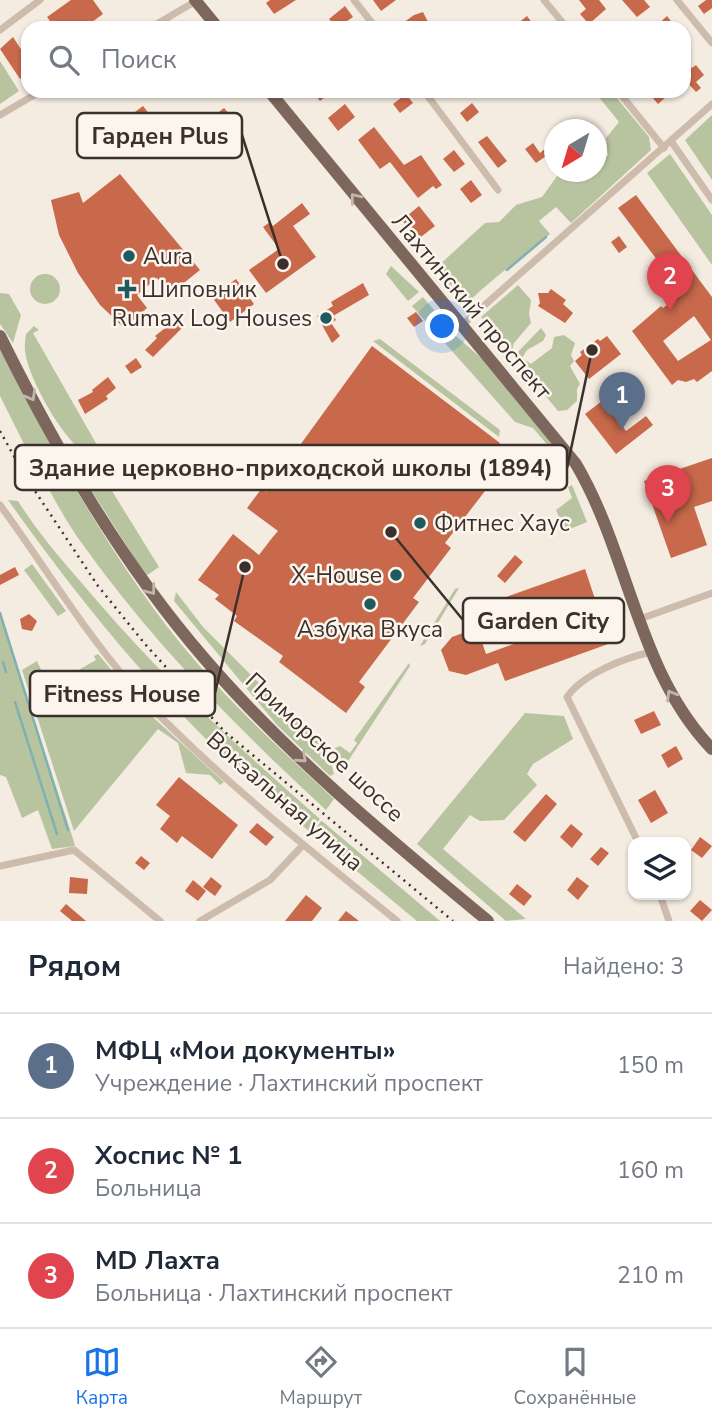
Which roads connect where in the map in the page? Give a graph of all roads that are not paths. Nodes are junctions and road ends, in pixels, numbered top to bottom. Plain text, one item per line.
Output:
1 (40, 0) edge
2 (354, 0) edge
3 (544, 0) edge
4 (677, 0) edge
5 (195, 1) edge
6 (162, 21) edge
7 (212, 21) edge
8 (370, 21) edge
9 (561, 21) edge
10 (0, 30) edge
11 (712, 43) edge
12 (29, 98) edge
13 (275, 98) edge
14 (429, 98) edge
15 (624, 98) edge
16 (712, 104) edge
17 (0, 115) edge
18 (671, 141) junction
19 (664, 148) junction
20 (498, 190) dead end
21 (712, 201) edge
22 (461, 326) junction
23 (0, 335) edge
24 (0, 505) edge
25 (712, 593) edge
26 (640, 620) junction
27 (651, 652) junction
28 (712, 749) edge
29 (636, 837) edge
30 (303, 845) junction
31 (0, 866) edge
32 (662, 900) edge
33 (160, 921) edge
34 (200, 921) edge
35 (397, 921) edge
36 (488, 921) edge
37 (668, 921) edge

1 - 10 street
2 - 8 street
3 - 9 street
4 - 11 street
5 - 6 street
5 - 7 main road
12 - 17 street
22 -> 13 main road, Лахтинский проспект
14 - 20 street
15 - 19 street
16 - 18 street
18 - 19 street
18 - 21 street
19 - 22 street
22 - 26 main road, Лахтинский проспект
23 -> 36 main road, Приморское шоссе
24 - 30 street, Вокзальная улица
25 - 26 street
26 - 27 main road, Лахтинский проспект
28 -> 27 main road, Лахтинский проспект
27 - 29 street
30 - 34 street
30 - 35 street, Вокзальная улица
31 - 33 street
32 - 37 street

